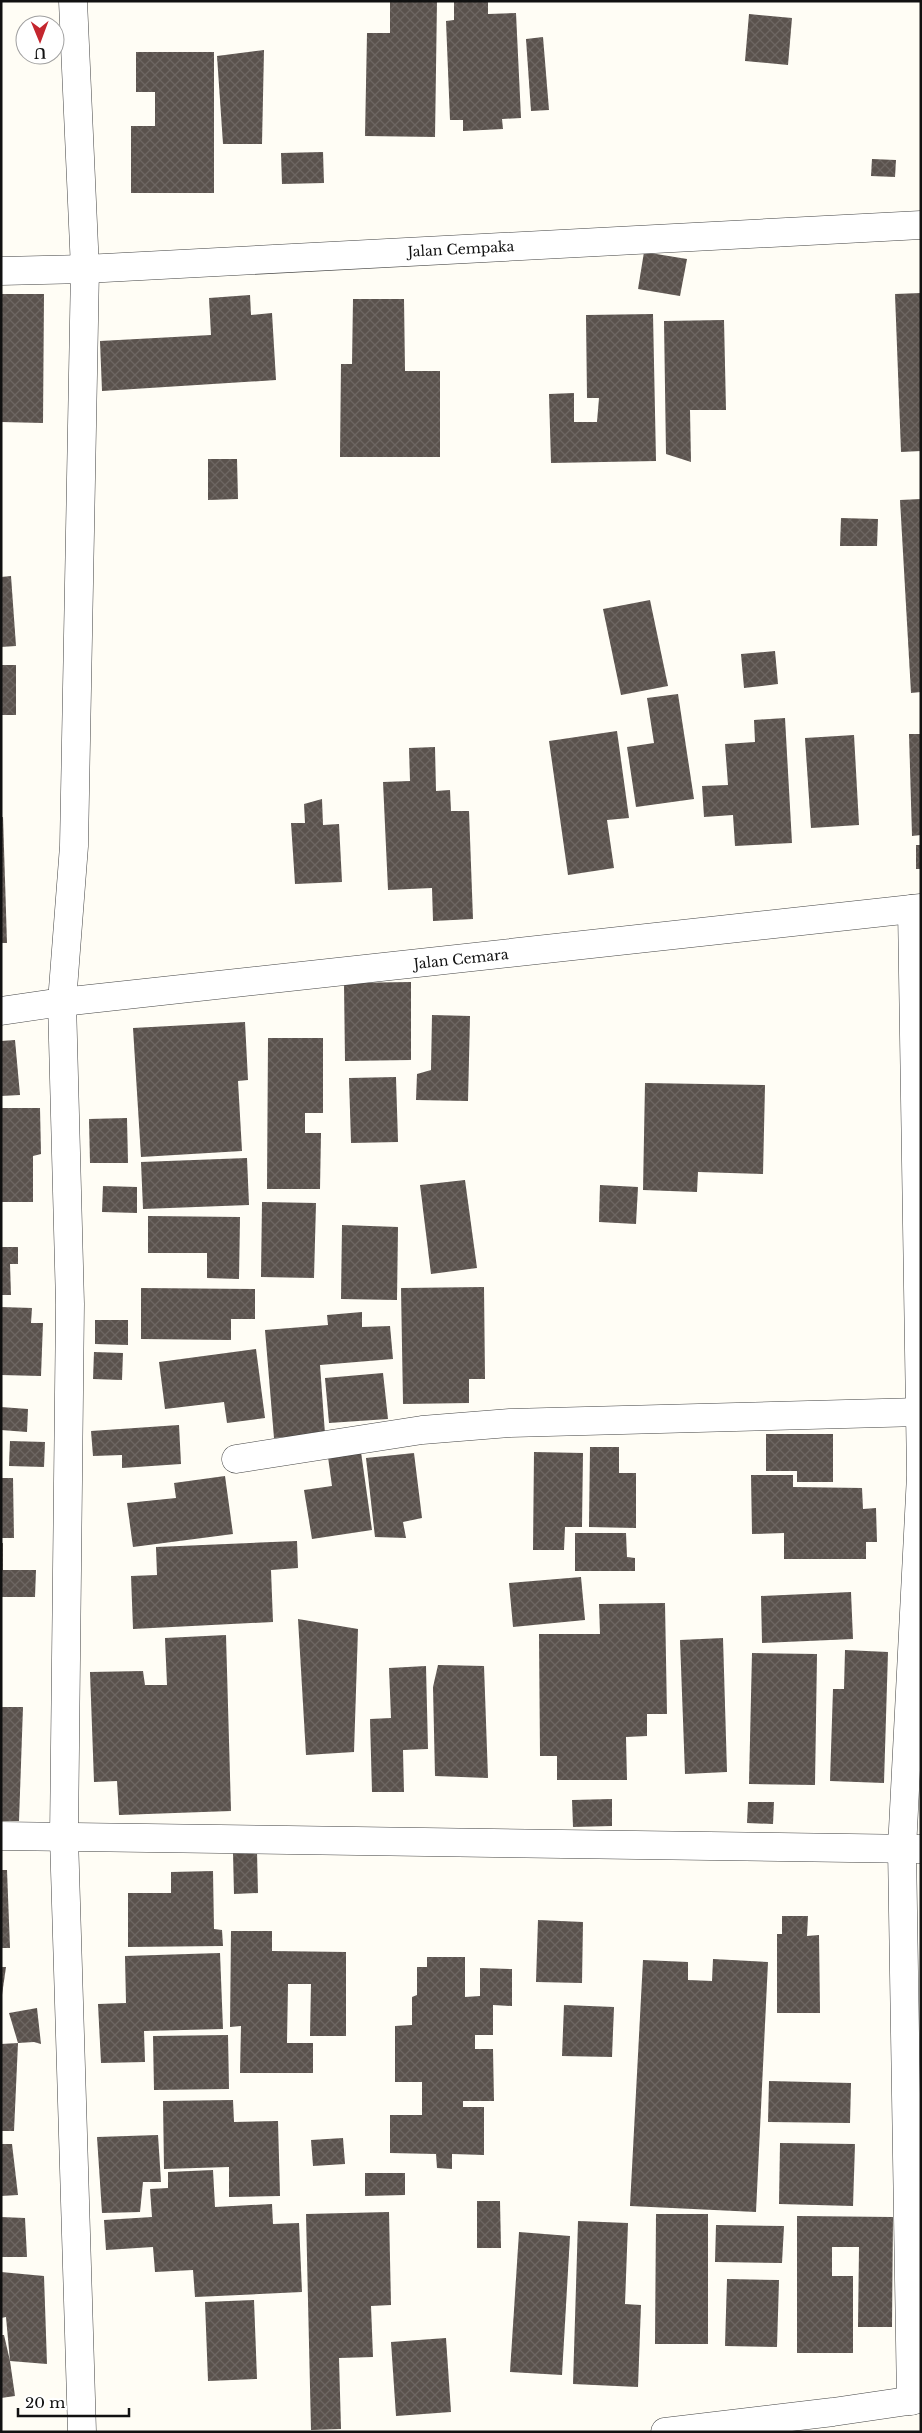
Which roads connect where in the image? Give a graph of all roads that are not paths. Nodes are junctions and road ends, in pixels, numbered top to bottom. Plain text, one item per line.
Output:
1 (73, 1) edge
2 (921, 225) edge
3 (85, 269) junction
4 (1, 271) edge
5 (917, 909) edge
6 (62, 1002) junction
7 (1, 1011) edge
8 (920, 1412) edge
9 (236, 1460) dead end
10 (1, 1836) edge
11 (64, 1837) junction
12 (912, 1849) edge
13 (916, 2400) edge
14 (82, 2432) edge
15 (665, 2432) edge

1 - 3 street
2 - 3 street, Jalan Cempaka
3 - 4 street, Jalan Cempaka
3 - 6 street
5 - 6 street, Jalan Cemara
5 - 8 street
6 - 7 street, Jalan Cemara
6 - 11 street
8 - 9 street
8 - 12 street
10 - 11 street
11 - 12 street
11 - 14 street
12 - 13 street
13 - 15 street

